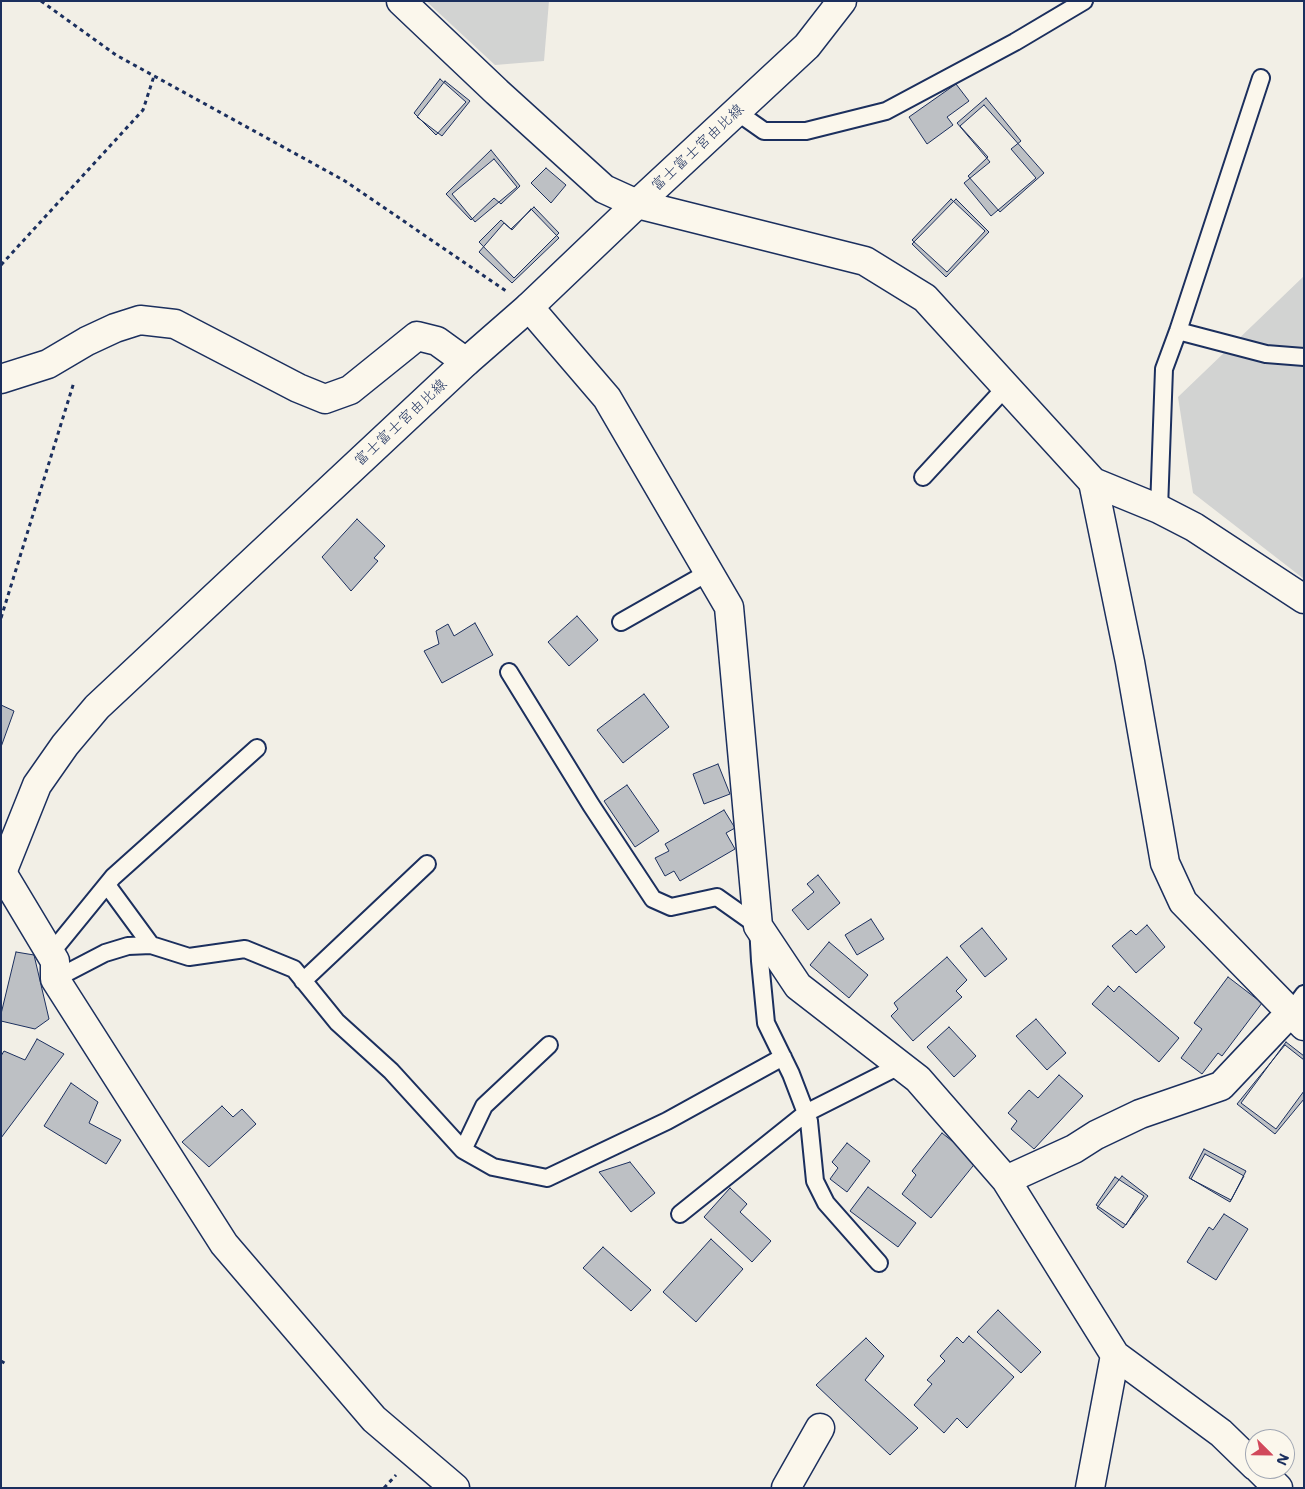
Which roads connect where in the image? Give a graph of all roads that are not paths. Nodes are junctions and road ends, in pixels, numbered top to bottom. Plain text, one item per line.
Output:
1 (401, 1) edge
2 (842, 1) edge
3 (1084, 1) edge
4 (1261, 78) dead end
5 (737, 112) junction
6 (637, 204) junction
7 (529, 306) junction
8 (1178, 331) junction
9 (1304, 357) edge
10 (466, 362) junction
11 (1, 379) edge
12 (1006, 387) junction
13 (923, 477) dead end
14 (1093, 482) junction
15 (1159, 509) junction
16 (709, 572) junction
17 (1304, 599) edge
18 (621, 622) dead end
19 (509, 672) dead end
20 (257, 748) dead end
21 (427, 864) dead end
22 (2, 872) edge
23 (107, 884) junction
24 (758, 926) junction
25 (151, 945) junction
26 (53, 966) junction
27 (303, 981) junction
28 (1299, 1011) edge
29 (549, 1045) dead end
30 (783, 1057) junction
31 (901, 1065) junction
32 (806, 1113) junction
33 (463, 1150) junction
34 (1006, 1180) junction
35 (680, 1214) dead end
36 (879, 1263) dead end
37 (1115, 1355) junction
38 (820, 1428) dead end
39 (1245, 1456) edge
40 (1269, 1479) edge
41 (455, 1488) edge
42 (786, 1488) edge
43 (1090, 1488) edge
44 (1278, 1488) edge

1 - 6 street
2 - 5 street, 富士富士宮由比線
3 - 5 lane
4 - 8 lane
5 - 6 street, 富士富士宮由比線
6 - 7 street, 富士富士宮由比線
6 - 12 street
7 - 10 street, 富士富士宮由比線
7 - 16 street
8 - 9 lane
8 - 15 lane
10 - 11 street
10 - 22 street, 富士富士宮由比線
12 - 13 lane
12 - 14 street
14 - 15 street
14 - 28 street
15 - 17 street
16 - 18 lane
16 - 24 street
19 - 24 lane
20 - 23 lane
21 - 27 lane
22 - 26 street
23 - 25 lane
23 - 26 lane
24 - 30 lane
24 - 31 street
25 - 26 lane
25 - 27 lane
26 - 41 street
27 - 33 lane
28 - 34 street
29 - 33 lane
30 - 32 lane
30 - 33 lane
31 - 32 lane
31 - 34 street
32 - 35 lane
32 - 36 lane
34 - 37 street
37 - 39 street
37 - 43 street
38 - 42 street
40 - 44 street

